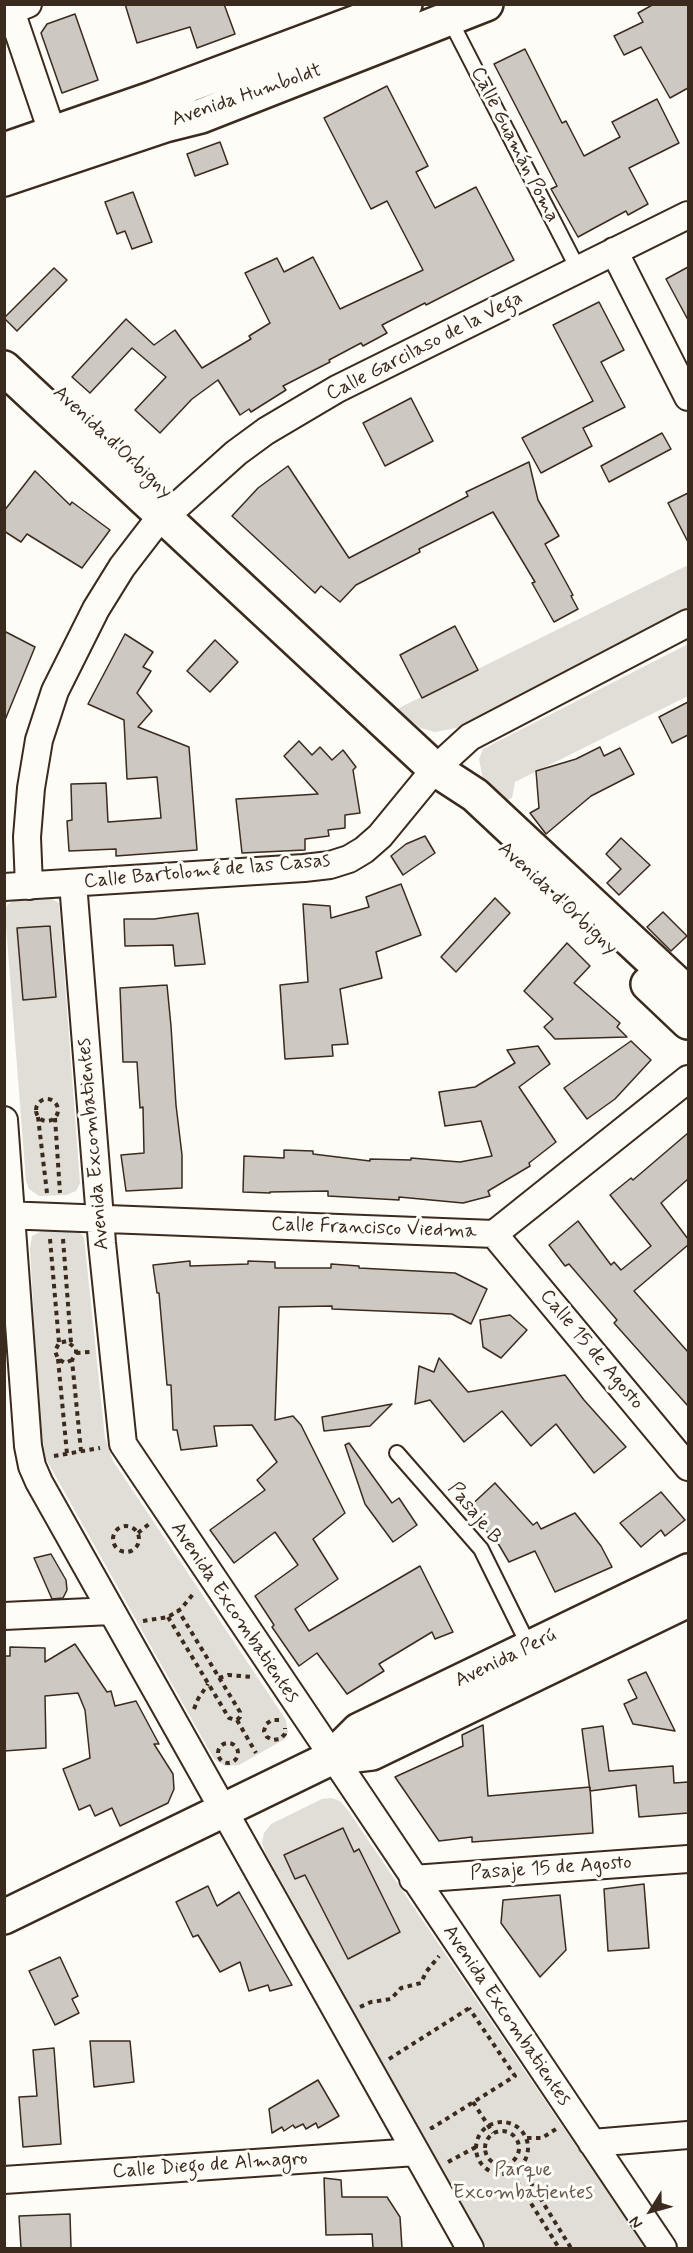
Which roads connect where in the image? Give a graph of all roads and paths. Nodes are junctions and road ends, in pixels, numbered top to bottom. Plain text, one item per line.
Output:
1 (28, 4) edge
2 (405, 4) edge
3 (486, 4) edge
4 (450, 20) junction
5 (190, 83) junction
6 (201, 116) junction
7 (48, 120) junction
8 (4, 135) edge
9 (4, 150) edge
10 (4, 179) edge
11 (4, 199) edge
12 (688, 215) edge
13 (614, 252) junction
14 (578, 269) junction
15 (4, 343) edge
16 (4, 368) edge
17 (4, 391) edge
18 (688, 397) edge
19 (178, 505) junction
20 (152, 528) junction
21 (202, 553) junction
22 (688, 623) edge
23 (435, 769) junction
24 (73, 883) junction
25 (17, 886) edge
26 (688, 994) edge
27 (688, 1022) edge
28 (688, 1079) edge
29 (38, 1117) junction
30 (55, 1118) junction
31 (4, 1120) edge
32 (46, 1193) dead end
33 (60, 1193) dead end
34 (8, 1215) edge
35 (99, 1218) junction
36 (494, 1234) junction
37 (42, 1235) dead end
38 (50, 1235) junction
39 (71, 1342) junction
40 (59, 1343) junction
41 (93, 1352) dead end
42 (76, 1353) junction
43 (58, 1359) junction
44 (72, 1360) junction
45 (104, 1447) dead end
46 (81, 1451) junction
47 (398, 1453) dead end
48 (67, 1454) junction
49 (48, 1457) dead end
50 (688, 1467) edge
51 (145, 1514) dead end
52 (138, 1533) junction
53 (688, 1571) edge
54 (196, 1590) dead end
55 (688, 1600) edge
56 (178, 1610) junction
57 (111, 1611) junction
58 (4, 1616) edge
59 (168, 1617) junction
60 (144, 1630) dead end
61 (535, 1659) junction
62 (219, 1678) junction
63 (255, 1678) dead end
64 (208, 1684) junction
65 (187, 1706) dead end
66 (237, 1720) junction
67 (285, 1727) joint
68 (209, 1746) dead end
69 (256, 1753) dead end
70 (331, 1758) junction
71 (220, 1760) junction
72 (224, 1809) junction
73 (688, 1859) edge
74 (414, 1879) junction
75 (4, 1917) edge
76 (440, 1954) dead end
77 (475, 2004) dead end
78 (357, 2008) dead end
79 (470, 2008) junction
80 (386, 2061) dead end
81 (474, 2102) junction
82 (426, 2118) dead end
83 (488, 2126) junction
84 (558, 2127) dead end
85 (493, 2133) junction
86 (688, 2135) edge
87 (527, 2138) junction
88 (592, 2143) junction
89 (476, 2146) junction
90 (416, 2152) junction
91 (512, 2162) junction
92 (447, 2163) dead end
93 (517, 2170) junction
94 (4, 2180) edge
95 (470, 2248) edge
96 (559, 2248) edge
97 (571, 2248) edge
98 (663, 2248) edge

1 - 7 street
2 - 5 main road, Avenida Humboldt
3 - 4 main road, Avenida Humboldt
4 - 6 main road, Avenida Humboldt
4 - 14 lane, Calle Guamán Poma
5 - 7 main road
5 - 9 main road, Avenida Humboldt
6 - 10 main road, Avenida Humboldt
6 - 11 main road
7 - 8 main road
12 - 13 street, Calle Garcilaso de la Vega
13 - 14 street, Calle Garcilaso de la Vega
13 - 18 street
14 - 19 street, Calle Garcilaso de la Vega
15 - 19 main road, Avenida d'Orbigny
16 - 21 main road
17 - 20 main road, Avenida d'Orbigny
19 - 21 main road, Avenida d'Orbigny
20 - 21 main road, Avenida d'Orbigny
20 - 25 street
21 - 23 main road, Avenida d'Orbigny
22 - 23 street, Calle Bartolomé de las Casas
23 - 24 street, Calle Bartolomé de las Casas
23 - 26 main road, Avenida d'Orbigny
23 - 27 main road, Avenida d'Orbigny
24 - 25 street, Calle Bartolomé de las Casas
24 - 35 street, Avenida Excombatientes
28 - 36 street, Calle Francisco Viedma
29 - 30 path
29 - 30 path
29 - 32 path
30 - 33 path
31 - 34 street
34 - 35 street, Calle Francisco Viedma
34 - 57 street
35 - 36 street, Calle Francisco Viedma
35 - 70 street, Avenida Excombatientes
36 - 50 street, Calle 15 de Agosto
37 - 38 path
38 - 39 path
38 - 40 path
39 - 40 path
39 - 42 path
40 - 43 path
41 - 42 path
42 - 44 path
43 - 44 path
43 - 48 path
44 - 46 path
45 - 46 path
46 - 48 path
47 - 61 lane, Pasaje B
48 - 49 path
51 - 52 path
52 - 52 path
53 - 61 main road, Avenida Perú
54 - 56 path
55 - 61 main road, Avenida Perú
56 - 59 path
56 - 62 path
57 - 58 street
57 - 72 street
59 - 60 path
59 - 64 path
61 - 70 main road, Avenida Perú
62 - 63 path
62 - 66 path
64 - 65 path
64 - 66 path
66 - 69 path
67 - 67 path
68 - 71 path
70 - 72 main road, Avenida Perú
70 - 74 street, Avenida Excombatientes
71 - 71 path
72 - 75 main road, Avenida Perú
72 - 90 street
73 - 74 street, Pasaje 15 de Agosto
74 - 88 street, Avenida Excombatientes
76 - 78 path
77 - 79 path
79 - 80 path
79 - 81 path
81 - 82 path
81 - 83 path
83 - 85 path
83 - 87 path
83 - 89 path
84 - 87 path
85 - 91 path
85 - 91 path
86 - 88 street
87 - 93 path
88 - 98 street, Avenida Excombatientes
89 - 92 path
89 - 93 path
90 - 94 street, Calle Diego de Almagro
90 - 95 street
91 - 93 path
93 - 96 path
93 - 97 path

